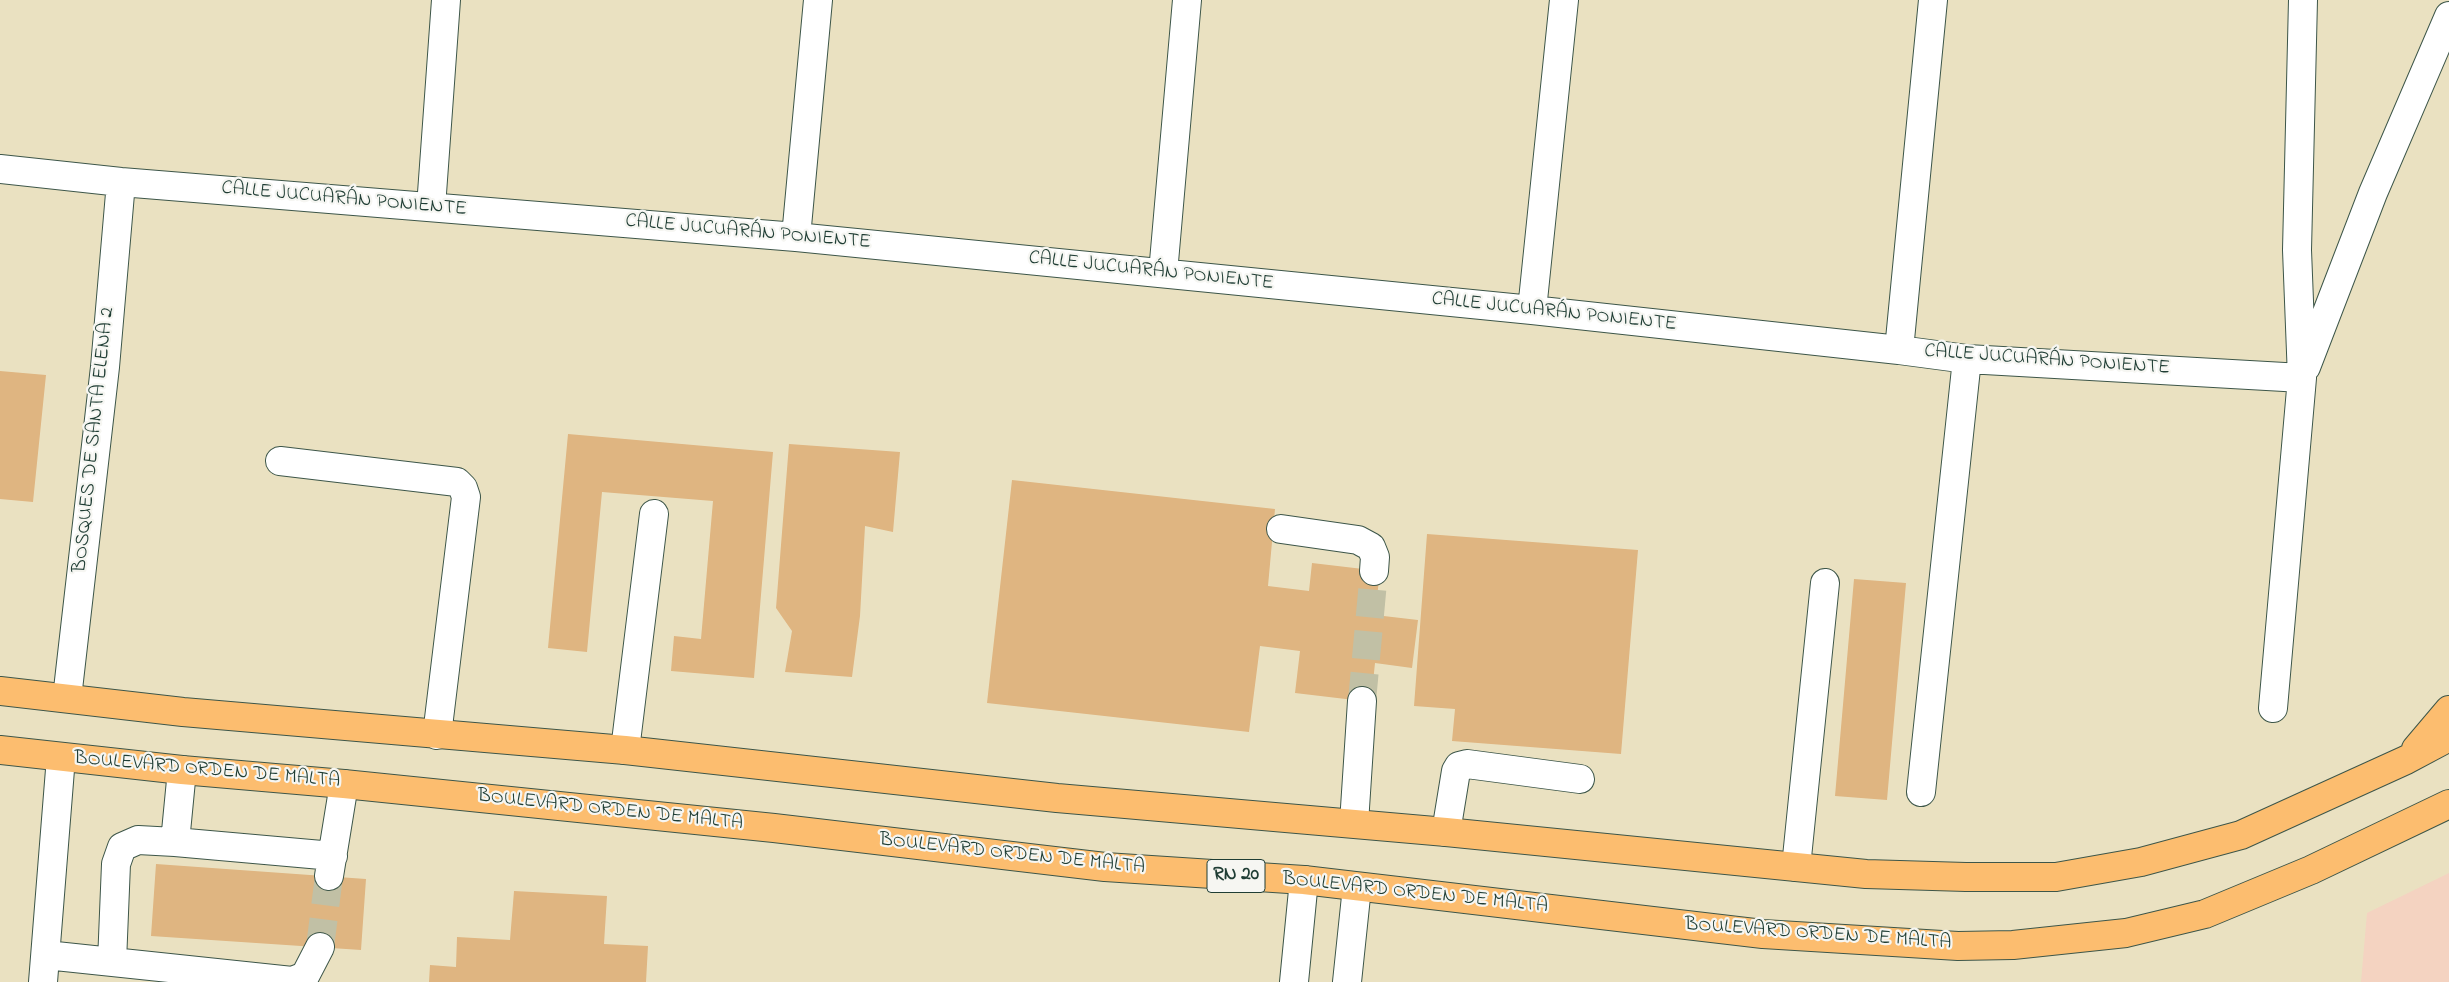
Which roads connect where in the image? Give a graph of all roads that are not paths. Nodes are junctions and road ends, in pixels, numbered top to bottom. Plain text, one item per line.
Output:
1 (446, 0) edge
2 (818, 0) edge
3 (1187, 0) edge
4 (1564, 0) edge
5 (1933, 0) edge
6 (2303, 0) edge
7 (2449, 16) edge
8 (0, 169) edge
9 (121, 182) junction
10 (431, 207) junction
11 (796, 237) junction
12 (1163, 273) junction
13 (1532, 310) junction
14 (1900, 350) junction
15 (1967, 359) junction
16 (2302, 378) junction
17 (280, 461) dead end
18 (654, 514) dead end
19 (1282, 529) dead end
20 (1374, 571) tunnel mouth
21 (1825, 583) dead end
22 (0, 691) edge
23 (67, 698) junction
24 (1362, 701) tunnel mouth
25 (2273, 708) dead end
26 (2449, 710) edge
27 (437, 735) junction
28 (2449, 737) edge
29 (0, 750) edge
30 (625, 750) junction
31 (61, 757) junction
32 (2406, 760) junction
33 (182, 770) junction
34 (1580, 779) dead end
35 (344, 784) junction
36 (1921, 792) dead end
37 (2449, 804) edge
38 (1354, 823) junction
39 (1446, 832) junction
40 (175, 842) junction
41 (1796, 867) junction
42 (1304, 880) junction
43 (1357, 887) junction
44 (320, 947) tunnel mouth
45 (46, 955) junction
46 (112, 962) junction
47 (43, 982) edge
48 (1294, 982) edge
49 (1348, 982) edge

1 - 10 street
2 - 11 street
3 - 12 street
4 - 13 street
5 - 14 street
6 - 16 street
7 - 16 street
8 - 9 street, CALLE JUCUARÁN PONIENTE
9 - 10 street, CALLE JUCUARÁN PONIENTE
9 - 23 street, BOSQUES DE SANTA ELENA 2
10 - 11 street, CALLE JUCUARÁN PONIENTE
11 - 12 street, CALLE JUCUARÁN PONIENTE
12 - 13 street, CALLE JUCUARÁN PONIENTE
13 - 14 street, CALLE JUCUARÁN PONIENTE
14 - 15 street, CALLE JUCUARÁN PONIENTE
15 - 16 street, CALLE JUCUARÁN PONIENTE
15 - 36 street
16 - 25 street
17 - 27 street
18 - 30 street
19 - 20 street
21 - 41 street
22 - 23 highway
23 - 27 highway
24 - 38 street
26 - 32 highway
27 - 30 highway
28 - 32 highway
29 - 31 highway, BOULEVARD ORDEN DE MALTA / RN 20
30 - 38 highway
31 - 33 highway, BOULEVARD ORDEN DE MALTA / RN 20
31 - 45 street
32 - 41 highway
33 - 35 highway, BOULEVARD ORDEN DE MALTA / RN 20
33 - 40 street
34 - 39 street
35 - 40 street
35 - 42 highway, BOULEVARD ORDEN DE MALTA / RN 20
37 - 43 highway, BOULEVARD ORDEN DE MALTA / RN 20
38 - 39 highway
39 - 41 highway
40 - 46 street
42 - 43 highway, BOULEVARD ORDEN DE MALTA / RN 20
42 - 48 street
43 - 49 street
44 - 46 street
45 - 46 street
45 - 47 street

